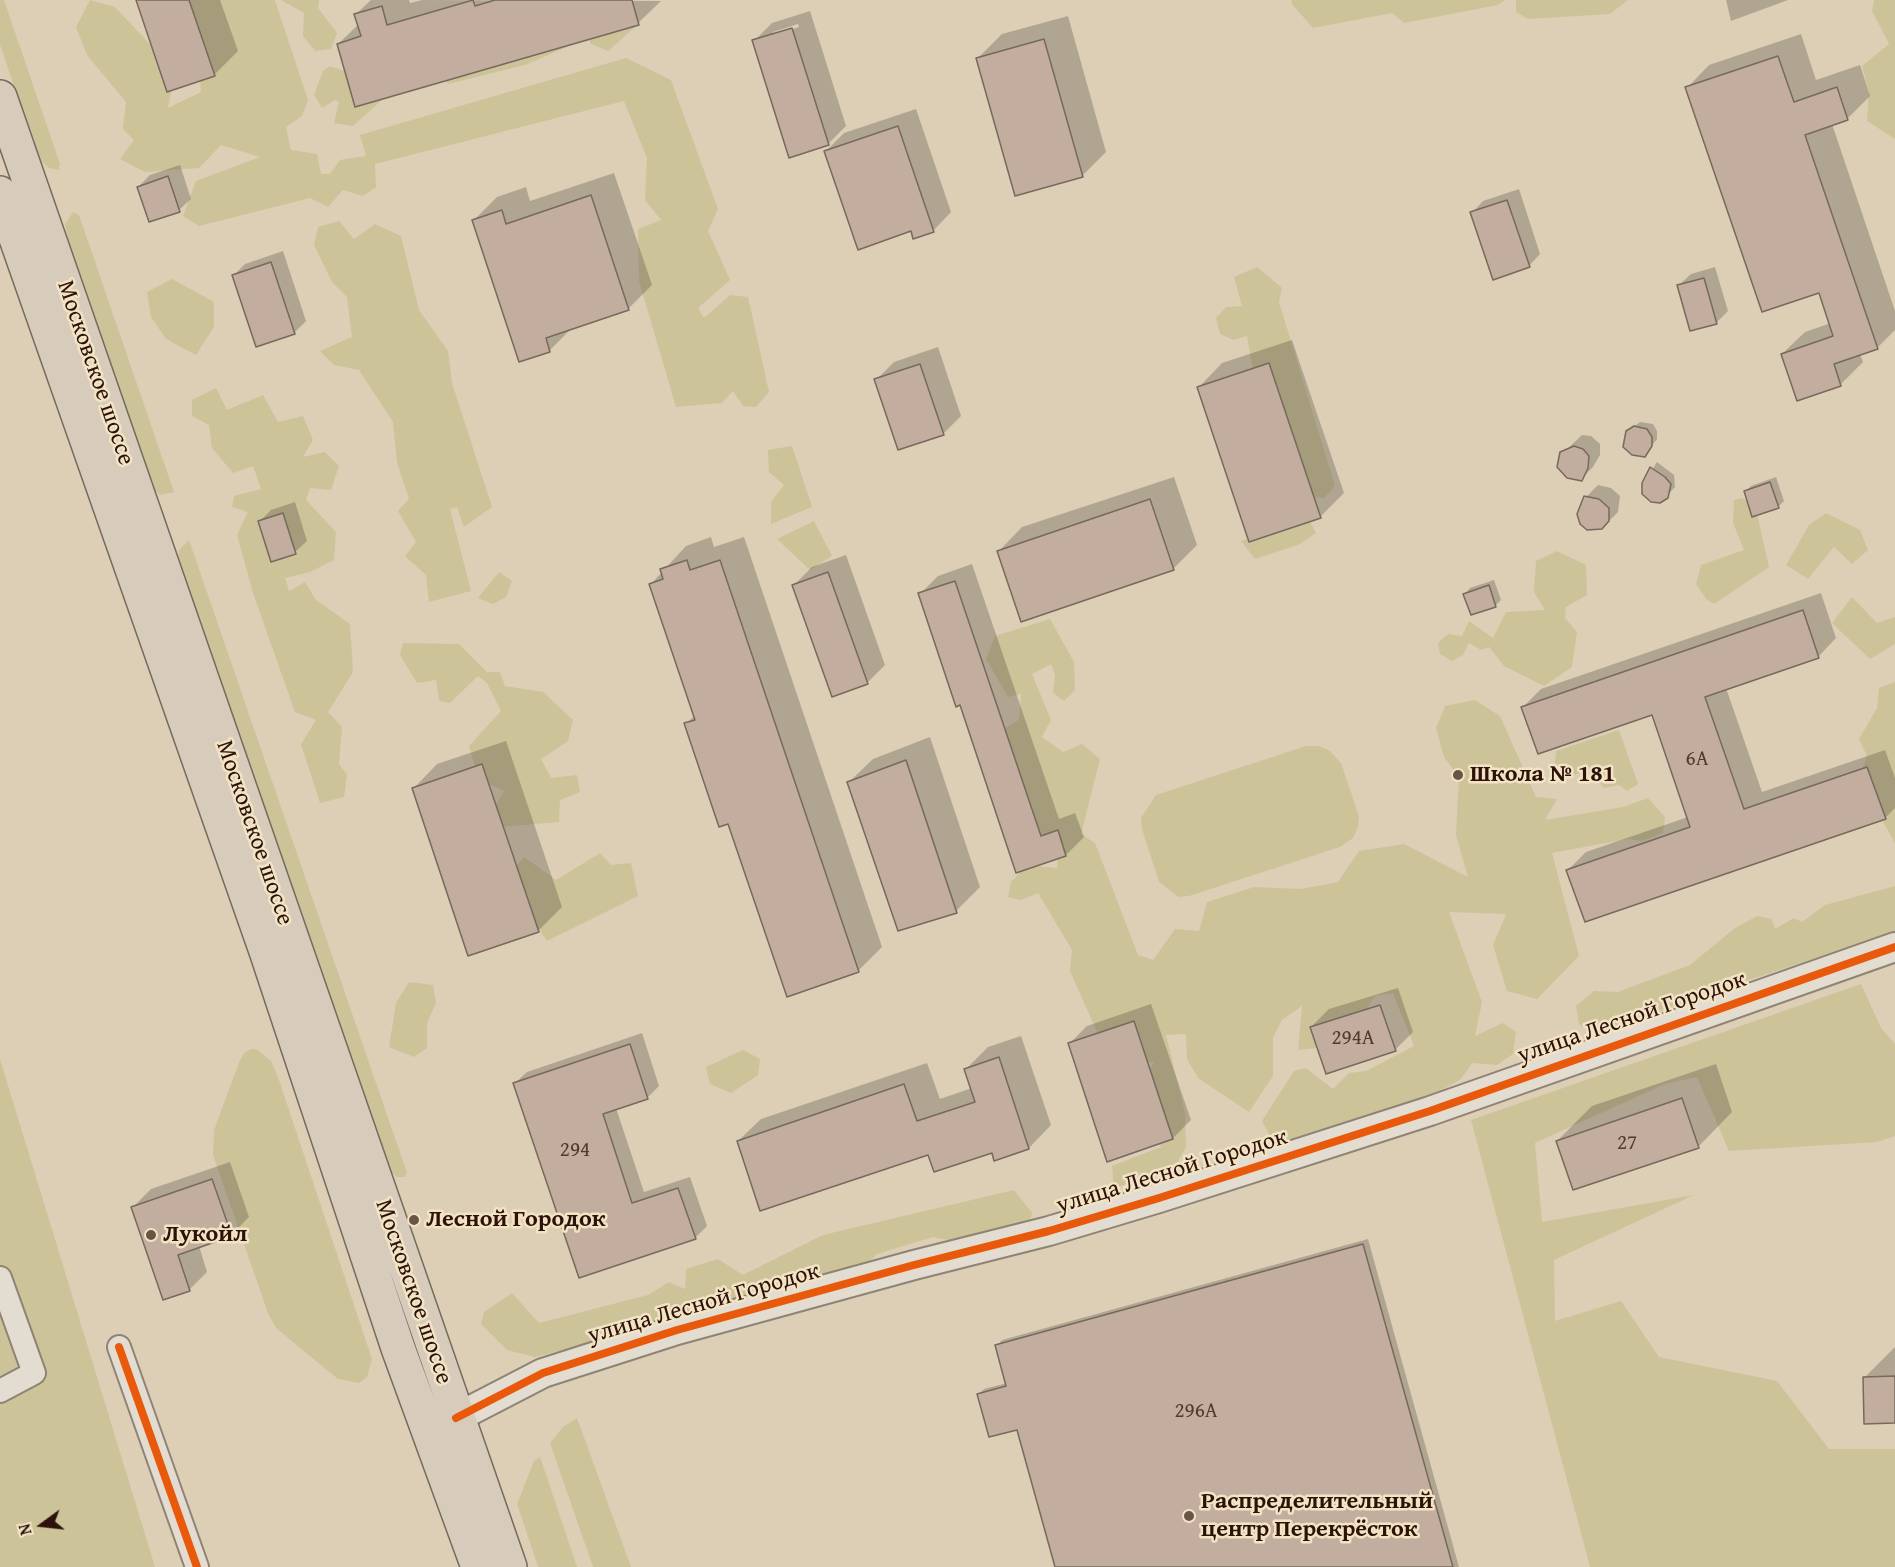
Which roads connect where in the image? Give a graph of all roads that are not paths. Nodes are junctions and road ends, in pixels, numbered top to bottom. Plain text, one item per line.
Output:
1 (0, 97) edge
2 (0, 193) edge
3 (1895, 947) edge
4 (0, 1278) edge
5 (119, 1347) dead end
6 (0, 1391) edge
7 (456, 1418) junction
8 (433, 1443) junction
9 (197, 1567) edge
10 (478, 1567) edge
11 (510, 1567) edge

1 - 7 main road, Московское шоссе
2 - 8 main road, Московское шоссе
3 - 7 street, улица Лесной Городок
4 - 6 street
5 - 9 street
7 - 8 main road, улица Лесной Городок
7 - 11 main road, Московское шоссе
8 - 10 main road, Московское шоссе

